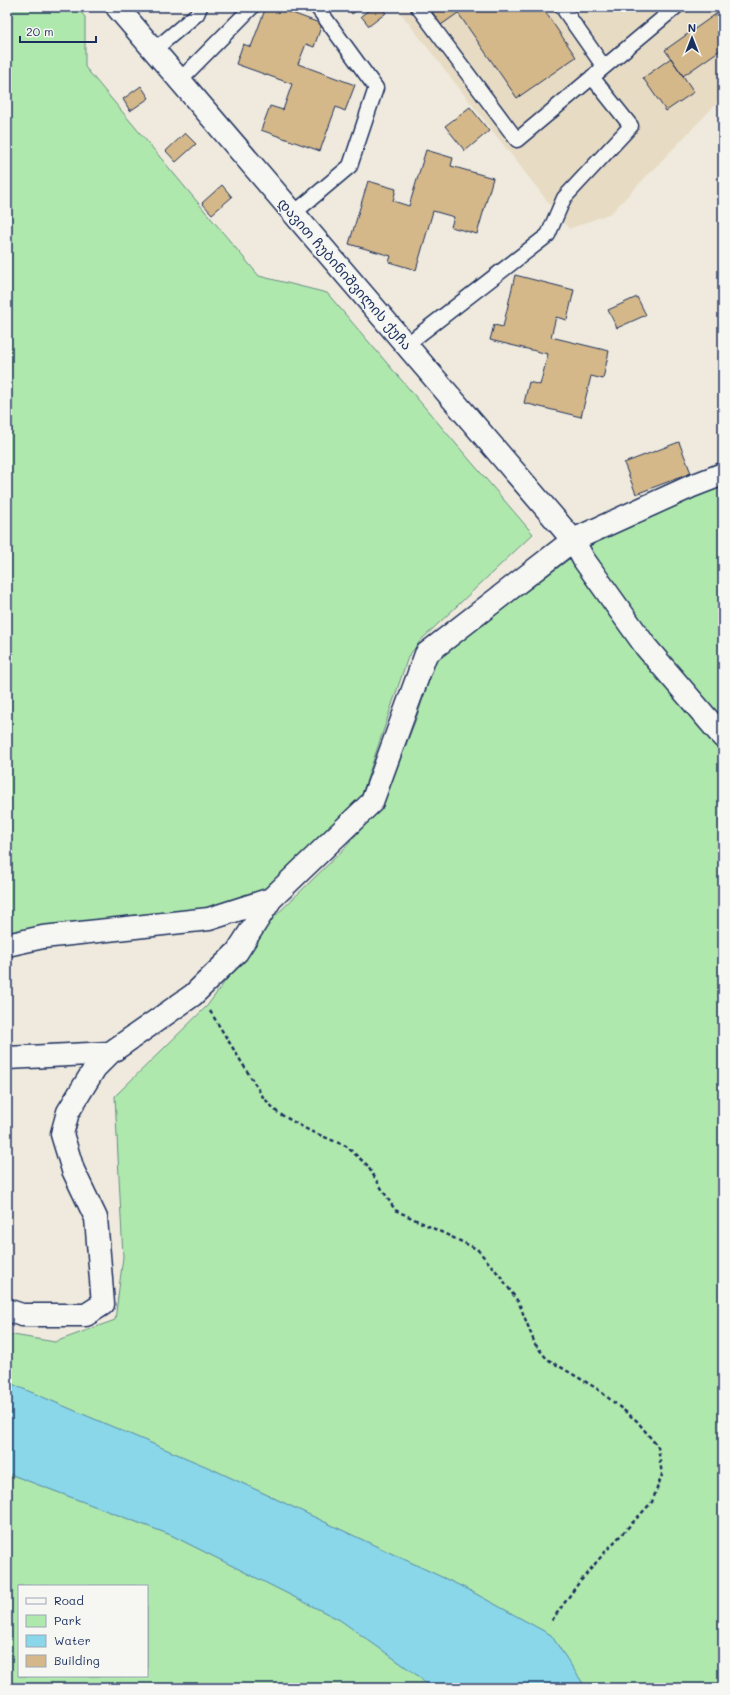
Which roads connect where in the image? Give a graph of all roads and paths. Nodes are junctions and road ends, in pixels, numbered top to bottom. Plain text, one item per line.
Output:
1 (117, 7) edge
2 (200, 7) edge
3 (252, 7) edge
4 (317, 7) edge
5 (418, 7) edge
6 (562, 7) edge
7 (676, 7) edge
8 (154, 50) junction
9 (604, 66) junction
10 (592, 77) junction
11 (180, 80) junction
12 (293, 214) junction
13 (406, 345) junction
14 (723, 474) edge
15 (573, 540) junction
16 (723, 737) edge
17 (271, 899) junction
18 (7, 945) edge
19 (207, 1006) dead end
20 (110, 1053) junction
21 (7, 1058) edge
22 (7, 1310) edge
23 (550, 1623) dead end

1 - 8 street, დავით ჩუბინიშვილის ქუჩა
2 - 8 lane
3 - 11 lane
4 - 12 lane
5 - 10 lane
6 - 9 lane
7 - 9 lane
8 - 11 street, დავით ჩუბინიშვილის ქუჩა
9 - 10 lane
10 - 13 lane
11 - 12 street, დავით ჩუბინიშვილის ქუჩა
12 - 13 street, დავით ჩუბინიშვილის ქუჩა
13 - 15 street, დავით ჩუბინიშვილის ქუჩა
14 - 15 street
15 - 16 street, დავით ჩუბინიშვილის ქუჩა
15 - 17 street
17 - 18 street
17 - 20 street
19 - 23 path
20 - 21 street
20 - 22 street

